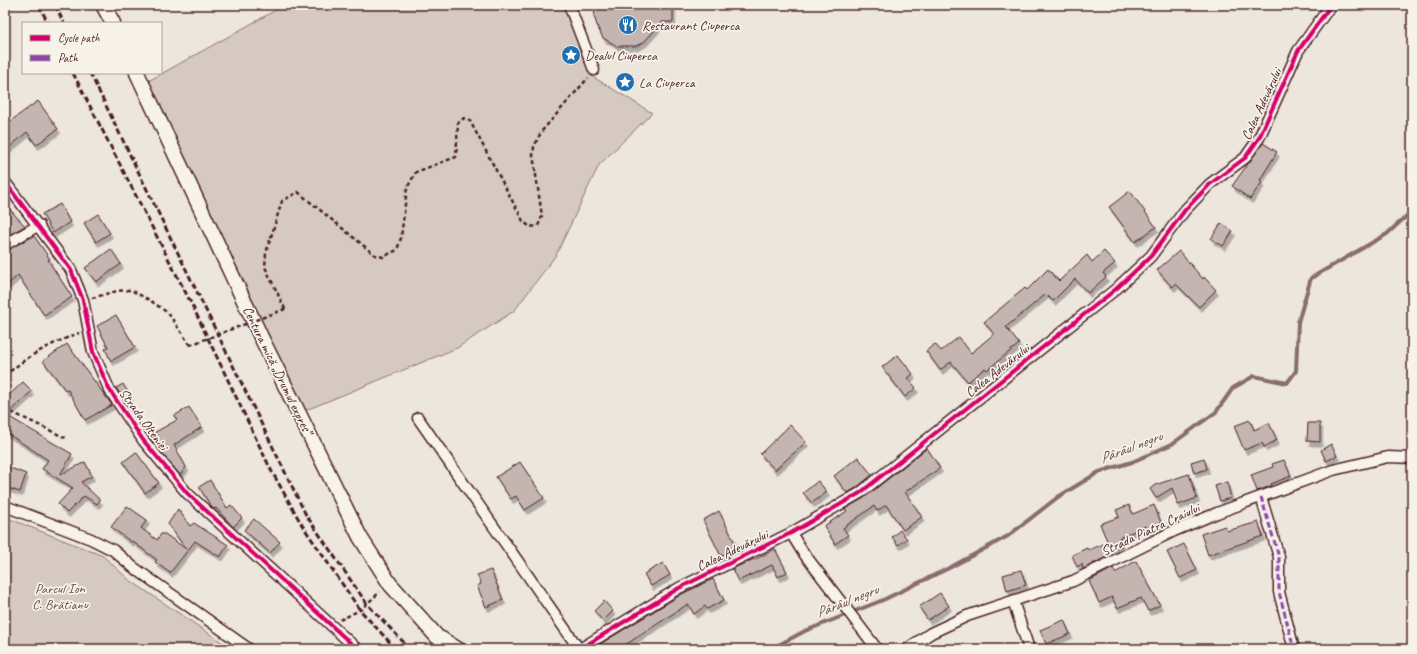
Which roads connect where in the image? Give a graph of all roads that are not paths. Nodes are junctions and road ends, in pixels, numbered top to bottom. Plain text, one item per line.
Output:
1 (103, 5) edge
2 (569, 5) edge
3 (1331, 5) edge
4 (112, 22) edge
5 (594, 70) road end
6 (137, 74) edge
7 (5, 182) edge
8 (39, 225) junction
9 (5, 245) edge
10 (418, 418) dead end
11 (1412, 458) edge
12 (1261, 498) junction
13 (5, 506) edge
14 (791, 533) junction
15 (1013, 601) junction
16 (433, 631) junction
17 (249, 649) edge
18 (357, 649) edge
19 (448, 649) edge
20 (461, 649) edge
21 (580, 649) edge
22 (877, 649) edge
23 (907, 649) edge
24 (1029, 649) edge
25 (1294, 649) edge

1 - 4 main road
2 - 5 street
3 - 14 street, Calea Adevărului
6 - 16 main road, Centura mică „Drumul expres”
7 - 8 street, Strada Olteniei
8 - 9 street
8 - 18 street, Strada Olteniei
10 - 21 street
11 - 12 street, Strada Piatra Craiului
12 - 15 street, Strada Piatra Craiului
12 - 25 street
13 - 17 street
14 - 21 street, Calea Adevărului
14 - 22 street
15 - 23 street, Strada Piatra Craiului
15 - 24 street
16 - 19 main road, Centura mică „Drumul expres”
16 - 20 street

